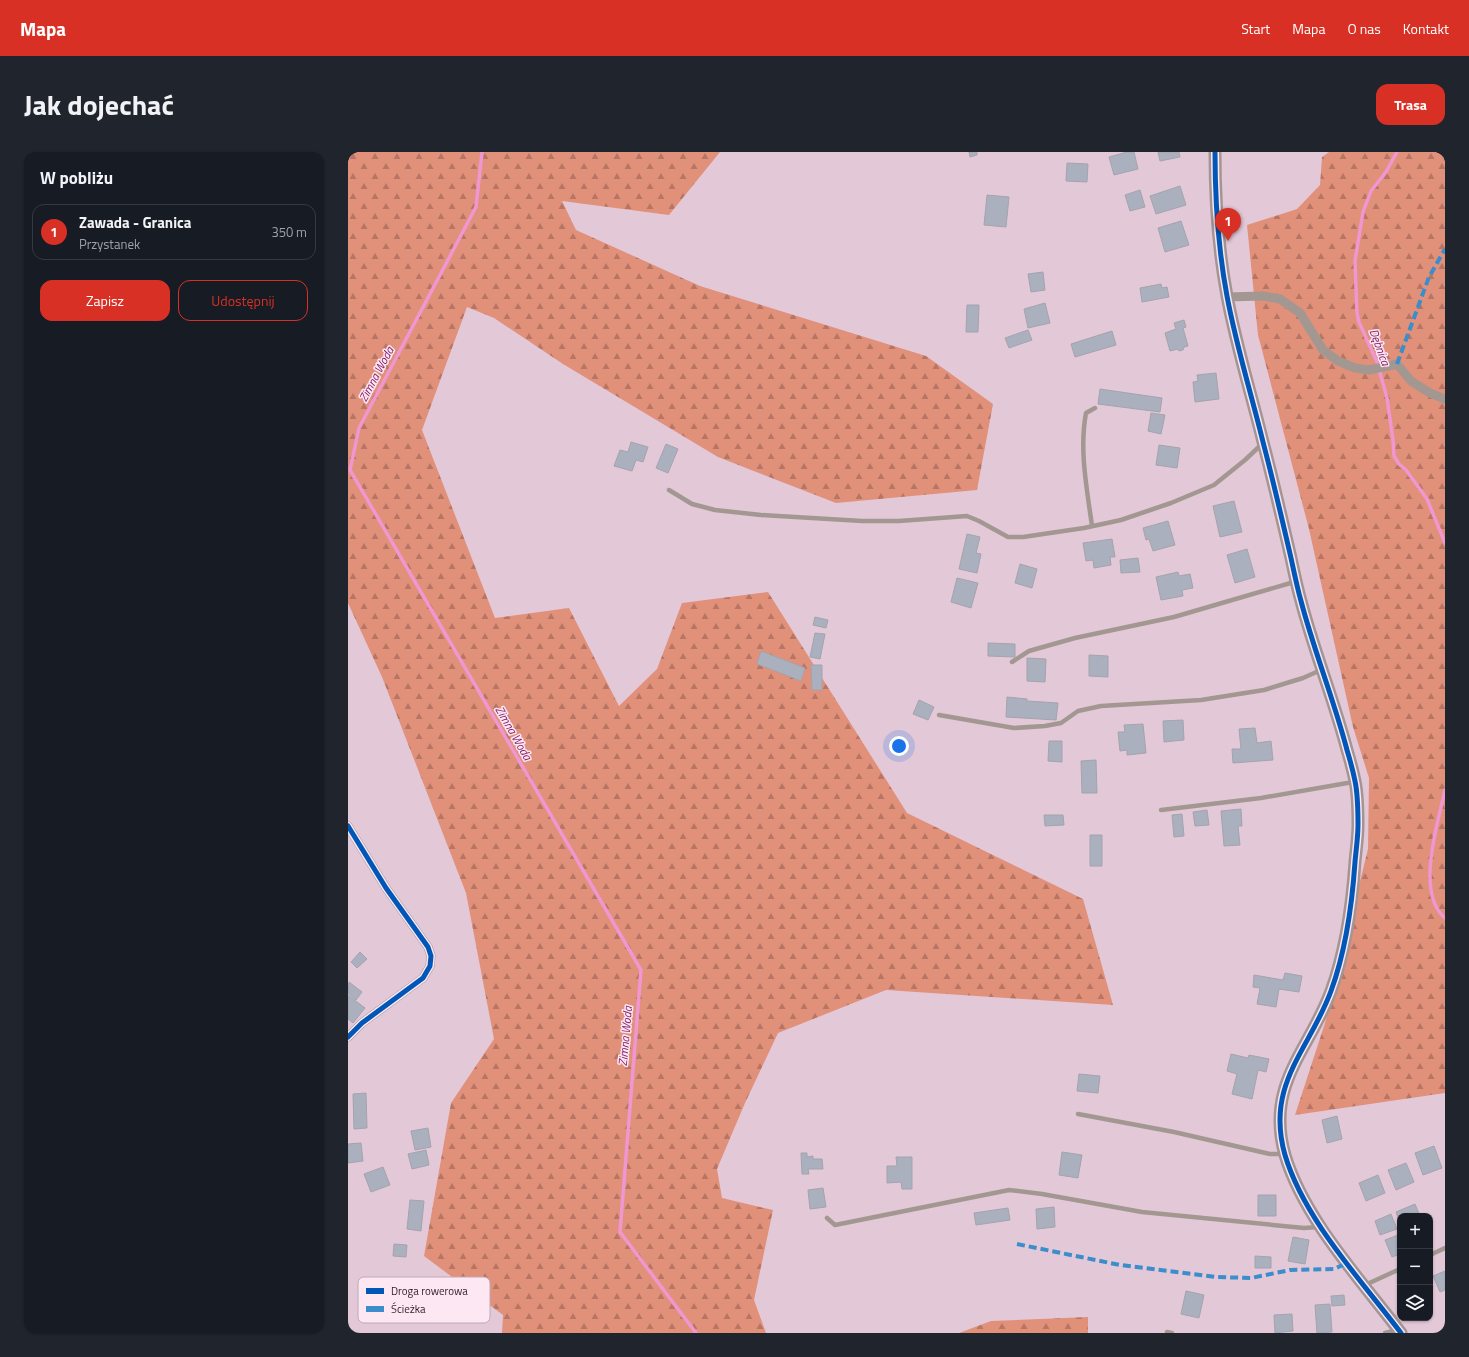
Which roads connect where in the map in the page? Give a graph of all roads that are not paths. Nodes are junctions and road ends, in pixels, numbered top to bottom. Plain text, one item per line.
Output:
1 (1215, 152) edge
2 (1227, 298) junction
3 (1445, 399) edge
4 (1095, 408) dead end
5 (1263, 442) junction
6 (669, 490) dead end
7 (1092, 526) junction
8 (1296, 582) junction
9 (1012, 662) dead end
10 (1322, 670) junction
11 (939, 715) dead end
12 (1356, 782) junction
13 (1161, 810) dead end
14 (348, 826) edge
15 (348, 1037) edge
16 (1078, 1114) dead end
17 (1285, 1154) junction
18 (827, 1218) dead end
19 (1320, 1227) junction
20 (1445, 1248) edge
21 (1433, 1254) edge
22 (1397, 1270) edge
23 (1364, 1286) junction
24 (1400, 1331) edge
25 (1166, 1332) dead end
26 (1172, 1333) edge
27 (1385, 1333) edge

1 - 2 street
2 - 3 street
2 - 5 street
4 - 7 lane
5 - 7 lane
5 - 8 street
6 - 7 lane
8 - 9 lane
8 - 10 street
10 - 11 lane
10 - 12 street
12 - 13 lane
12 - 17 street
14 - 15 street
16 - 17 lane
17 - 19 street
18 - 19 lane
19 - 23 street
20 - 21 lane
22 - 23 lane
23 - 24 street
24 - 27 lane
25 - 26 lane

